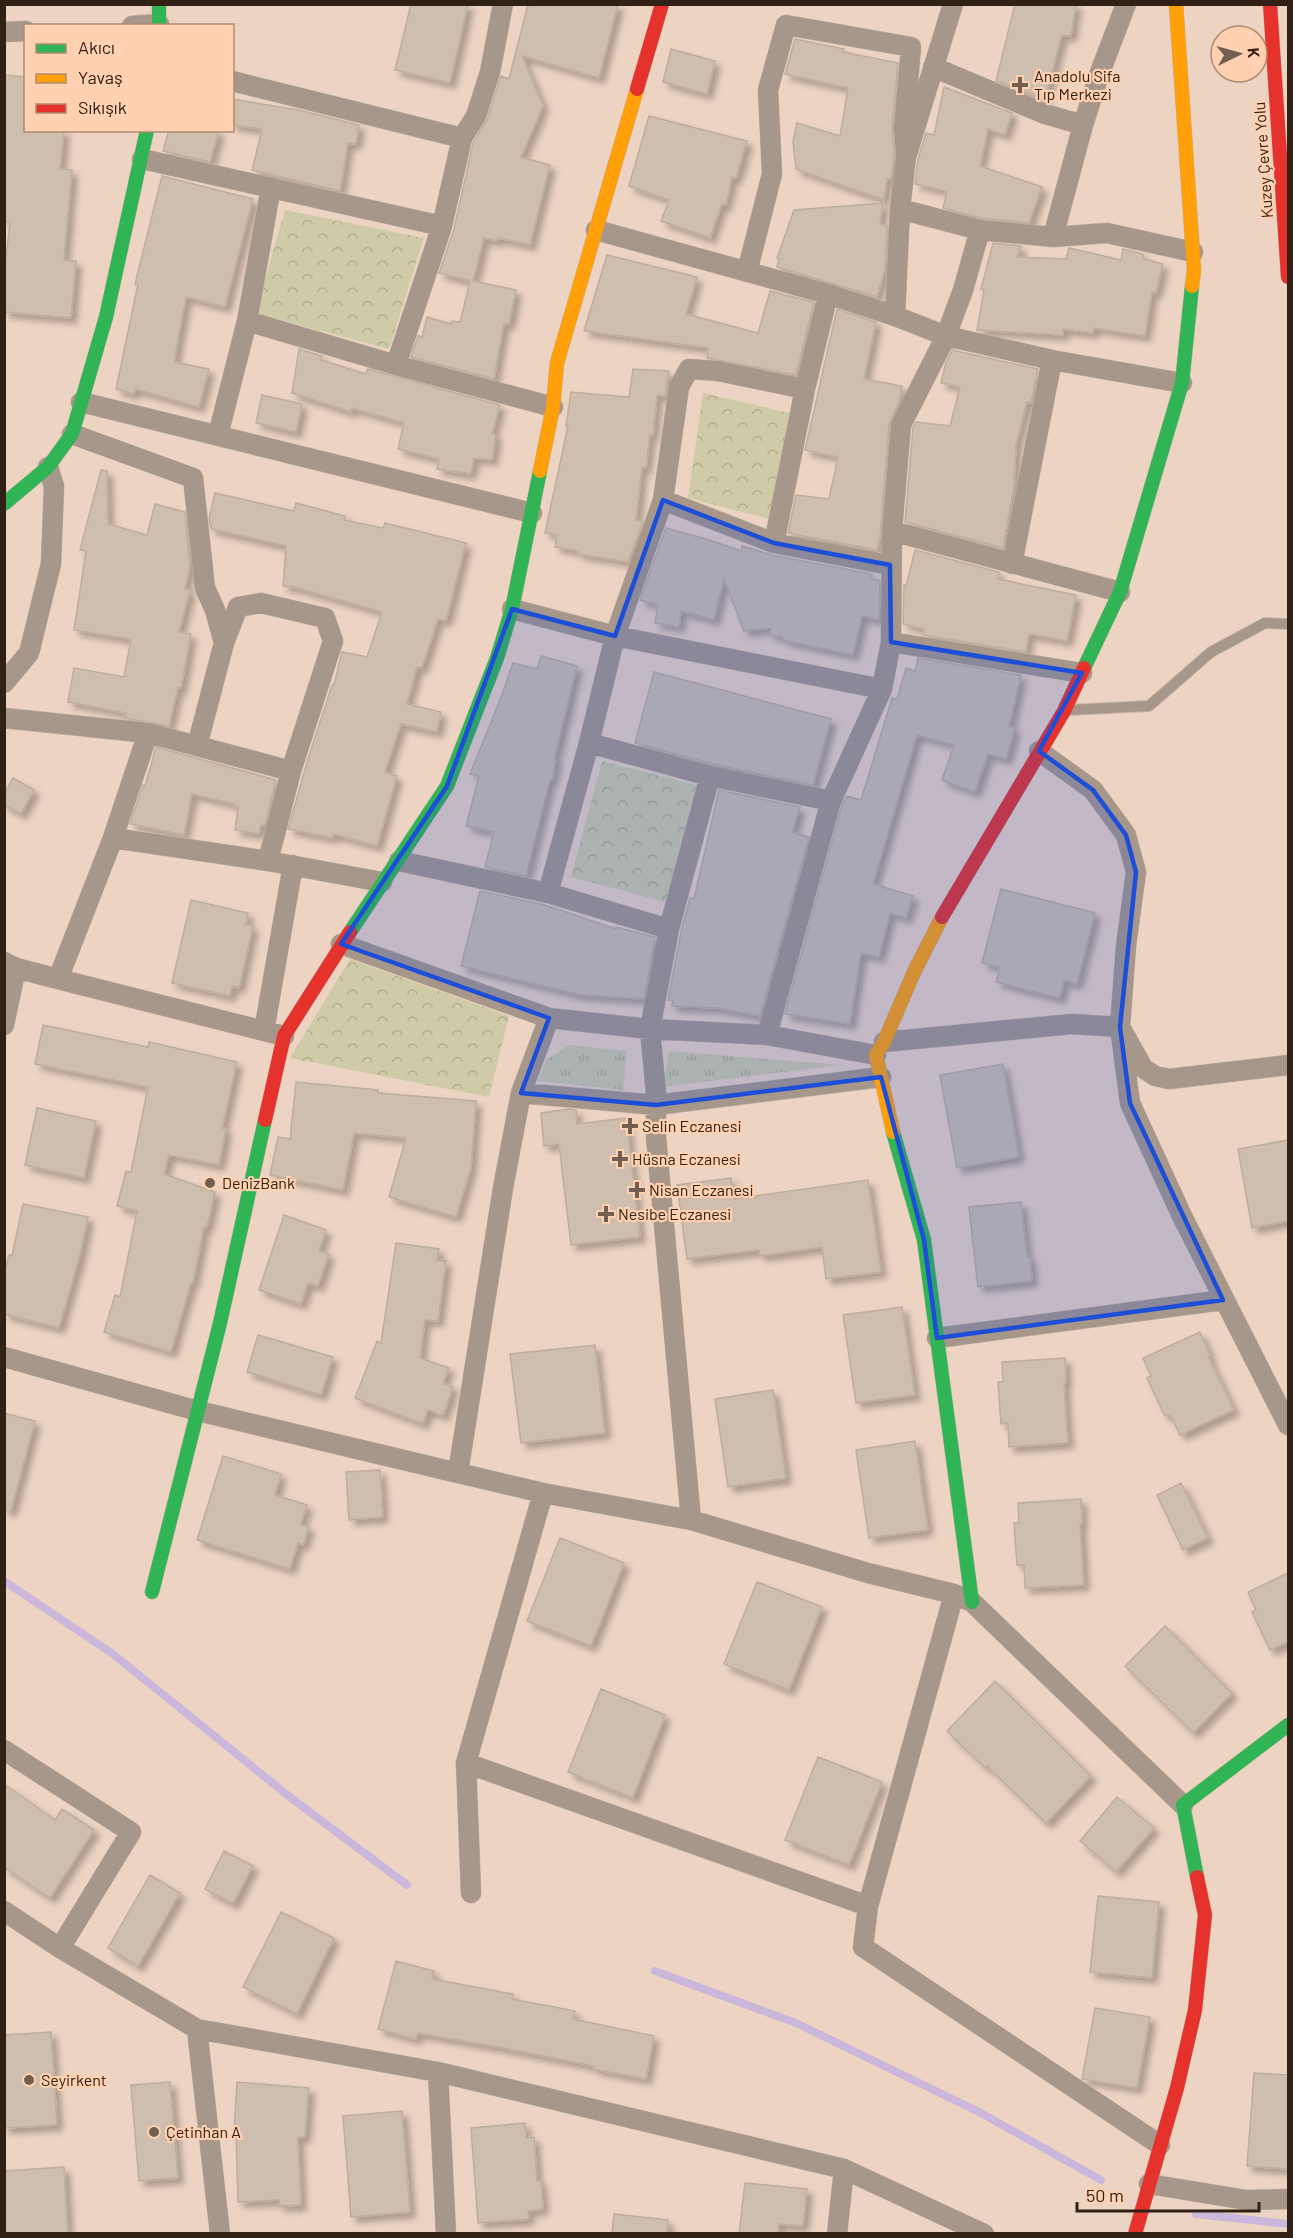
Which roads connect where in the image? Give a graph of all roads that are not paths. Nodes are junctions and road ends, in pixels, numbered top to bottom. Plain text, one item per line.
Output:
1 (503, 4) edge
2 (662, 4) edge
3 (953, 4) edge
4 (1126, 4) edge
5 (1176, 4) edge
6 (1270, 4) edge
7 (159, 18) edge
8 (139, 24) edge
9 (24, 31) edge
10 (4, 32) edge
11 (933, 67) junction
12 (234, 81) edge
13 (1083, 125) junction
14 (147, 132) edge
15 (462, 138) junction
16 (906, 157) junction
17 (142, 159) junction
18 (271, 187) junction
19 (900, 209) junction
20 (442, 226) junction
21 (596, 230) junction
22 (980, 230) junction
23 (1053, 237) junction
24 (1193, 252) junction
25 (747, 272) junction
26 (1288, 277) edge
27 (828, 294) junction
28 (895, 316) junction
29 (247, 321) junction
30 (946, 336) junction
31 (1052, 360) junction
32 (396, 365) junction
33 (1182, 383) junction
34 (805, 389) junction
35 (81, 402) junction
36 (553, 407) junction
37 (72, 434) junction
38 (218, 435) junction
39 (48, 467) junction
40 (663, 500) junction
41 (4, 504) edge
42 (532, 513) junction
43 (892, 531) junction
44 (774, 543) junction
45 (1012, 564) junction
46 (890, 565) junction
47 (1120, 592) junction
48 (512, 609) junction
49 (1288, 624) edge
50 (615, 636) junction
51 (891, 642) junction
52 (224, 643) junction
53 (1082, 673) junction
54 (4, 683) edge
55 (882, 689) junction
56 (1064, 711) junction
57 (4, 718) edge
58 (148, 733) junction
59 (590, 743) junction
60 (197, 746) junction
61 (1039, 751) junction
62 (291, 771) junction
63 (710, 776) junction
64 (831, 801) junction
65 (113, 838) junction
66 (268, 861) junction
67 (399, 861) junction
68 (293, 865) junction
69 (382, 882) junction
70 (548, 893) junction
71 (669, 929) junction
72 (341, 944) junction
73 (10, 965) edge
74 (58, 979) junction
75 (549, 1018) junction
76 (4, 1025) edge
77 (1120, 1027) junction
78 (650, 1029) junction
79 (264, 1031) junction
80 (767, 1035) junction
81 (284, 1036) junction
82 (880, 1049) junction
83 (1288, 1065) edge
84 (881, 1077) junction
85 (521, 1092) junction
86 (656, 1105) junction
87 (1223, 1300) junction
88 (937, 1338) junction
89 (4, 1357) edge
90 (198, 1411) junction
91 (1288, 1425) edge
92 (458, 1473) junction
93 (543, 1493) junction
94 (691, 1520) junction
95 (152, 1592) dead end
96 (963, 1598) junction
97 (1288, 1725) edge
98 (4, 1750) edge
99 (466, 1762) junction
100 (1183, 1805) junction
101 (471, 1893) dead end
102 (868, 1906) junction
103 (4, 1911) edge
104 (60, 1948) junction
105 (197, 2029) junction
106 (438, 2072) junction
107 (1160, 2145) junction
108 (844, 2169) junction
109 (1149, 2184) junction
110 (1288, 2199) edge
111 (220, 2234) edge
112 (447, 2234) edge
113 (837, 2234) edge
114 (984, 2234) edge
115 (1135, 2234) edge

1 - 15 street
2 - 21 street
3 - 11 street
4 - 13 street
5 - 24 street
6 - 26 street, Kuzey Çevre Yolu
7 - 8 street
9 - 10 street
11 - 13 street
11 - 16 street
12 - 15 street
13 - 23 street
14 - 17 street
15 - 20 street
16 - 19 street
16 - 25 street
17 - 18 street
17 - 35 street
18 - 20 street
18 - 29 street
19 - 22 street
19 - 28 street
20 - 32 street
21 - 25 street
21 - 36 street
22 - 23 street
22 - 30 street
23 - 24 street
24 - 33 street
25 - 27 street
27 - 28 street
27 - 34 street
28 - 30 street
29 - 32 street
29 - 38 street
30 - 31 street
30 - 43 street
31 - 33 street
31 - 45 street
32 - 36 street
33 - 47 street
34 - 40 street
34 - 44 street
35 - 37 street
35 - 38 street
36 - 42 street
37 - 39 street
37 - 52 street
38 - 42 street
39 - 41 street
39 - 54 street
40 - 44 street
40 - 50 street
42 - 48 street
43 - 45 street
43 - 46 street
44 - 46 street
45 - 47 street
46 - 51 street
47 - 53 street
48 - 50 street
48 - 67 street
49 - 56 lane
50 - 55 street
50 - 59 street
51 - 53 street
51 - 55 street
52 - 60 street
52 - 62 street
53 - 56 street
55 - 64 street
56 - 61 street
57 - 58 street
58 - 60 street
58 - 65 street
59 - 63 street
59 - 70 street
60 - 62 street
61 - 77 street
61 - 82 street
62 - 66 street
63 - 64 street
63 - 71 street
64 - 80 street
65 - 66 street
65 - 74 street
66 - 68 street
67 - 69 street
67 - 70 street
68 - 69 street
68 - 79 street
69 - 72 street
70 - 71 street
71 - 78 street
72 - 75 street
72 - 81 street
73 - 74 street
73 - 76 street
74 - 79 street
75 - 78 street
75 - 85 street
77 - 82 street
77 - 83 street
77 - 87 street
78 - 80 street
78 - 86 street
79 - 81 street
80 - 82 street
81 - 90 street
82 - 84 street
84 - 86 street
84 - 88 street
85 - 86 street
85 - 92 street
86 - 94 street
87 - 88 street
87 - 91 street
88 - 96 street
89 - 90 street
90 - 92 street
90 - 95 street
92 - 93 street
93 - 94 street
93 - 99 street
94 - 96 street
96 - 100 street
96 - 102 street
97 - 100 street
98 - 104 street
99 - 101 street
99 - 102 street
100 - 107 street
102 - 107 street
103 - 104 street
104 - 105 street
105 - 106 street
105 - 111 street
106 - 108 street
106 - 112 street
107 - 109 street
108 - 113 street
108 - 114 street
109 - 110 street
109 - 115 street

